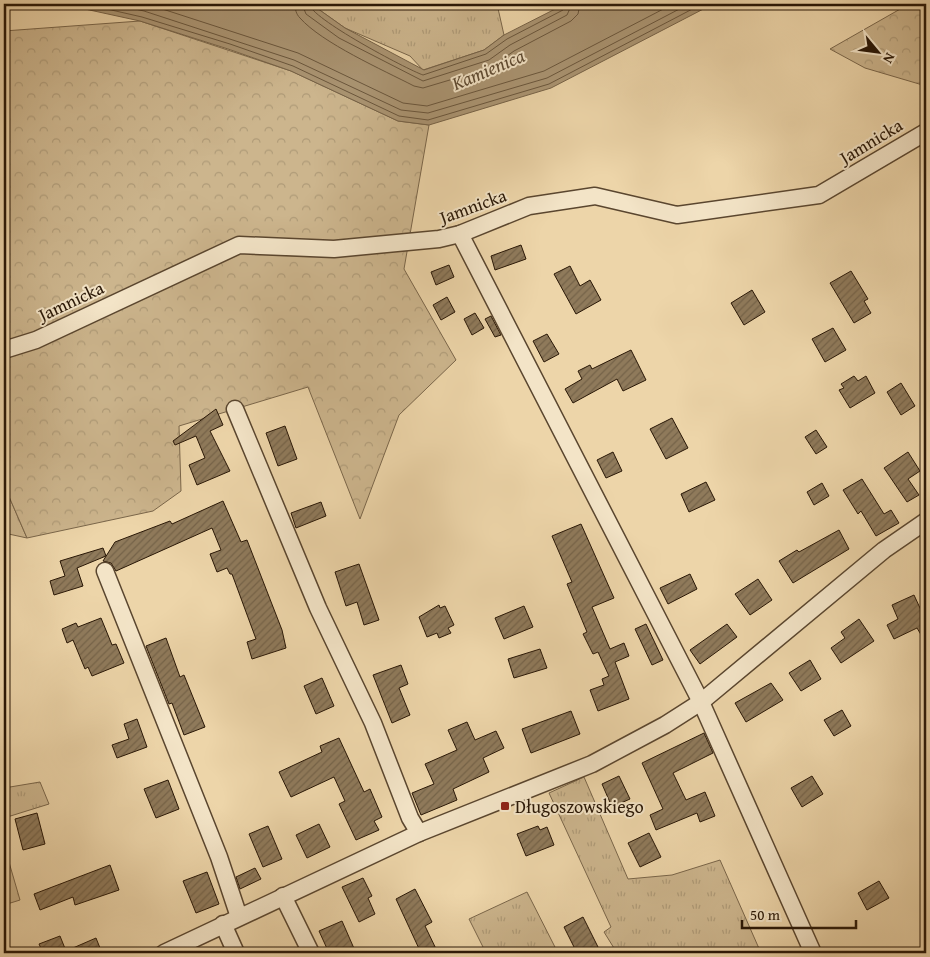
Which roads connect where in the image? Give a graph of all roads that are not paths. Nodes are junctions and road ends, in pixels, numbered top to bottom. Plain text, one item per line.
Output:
1 (926, 132) edge
2 (460, 234) junction
3 (4, 350) edge
4 (235, 409) dead end
5 (926, 521) edge
6 (104, 571) dead end
7 (701, 702) junction
8 (419, 833) junction
9 (283, 896) junction
10 (239, 917) junction
11 (223, 924) junction
12 (164, 953) edge
13 (236, 953) edge
14 (310, 953) edge
15 (813, 953) edge

1 - 2 street, Jamnicka
2 - 3 street, Jamnicka
2 - 7 street
4 - 8 street
5 - 7 street
6 - 10 street
7 - 8 street
7 - 15 street
8 - 9 street
9 - 10 street
9 - 14 street
10 - 11 street
11 - 12 street
11 - 13 street

